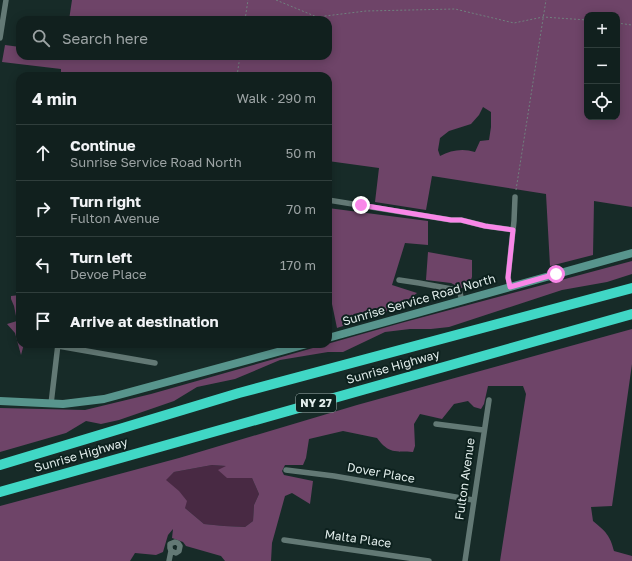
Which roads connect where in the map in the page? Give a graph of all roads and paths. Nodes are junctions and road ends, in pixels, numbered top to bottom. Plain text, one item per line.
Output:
1 (6, 0) edge
2 (248, 0) edge
3 (276, 0) edge
4 (546, 0) edge
5 (2, 7) edge
6 (246, 16) edge
7 (315, 16) edge
8 (325, 16) edge
9 (543, 17) junction
10 (584, 20) edge
11 (620, 23) edge
12 (632, 25) edge
13 (0, 38) edge
14 (239, 60) edge
15 (238, 72) edge
16 (515, 197) joint
17 (332, 201) edge
18 (513, 230) junction
19 (632, 253) edge
20 (399, 280) dead end
21 (510, 287) junction
22 (632, 288) edge
23 (462, 301) junction
24 (632, 314) edge
25 (332, 337) edge
26 (58, 348) edge
27 (73, 348) edge
28 (292, 348) edge
29 (155, 364) dead end
30 (489, 400) dead end
31 (0, 401) edge
32 (52, 404) junction
33 (436, 424) dead end
34 (484, 430) junction
35 (0, 465) edge
36 (286, 470) dead end
37 (0, 492) edge
38 (473, 500) junction
39 (284, 540) dead end
40 (171, 551) dead end
41 (169, 561) edge
42 (429, 561) edge
43 (464, 561) edge

1 - 5 street
2 - 6 path
3 - 7 path
4 - 9 path
5 - 13 street
8 - 9 path
9 - 10 path
9 - 16 path
11 - 12 path
14 - 15 path
16 - 18 street
17 - 18 street
18 - 21 street
19 - 21 street, Sunrise Service Road North
20 - 23 street
21 - 23 street, Sunrise Service Road North
22 - 35 highway, Sunrise Highway / NY 27
23 - 25 street, Sunrise Service Road North
24 - 37 highway, Sunrise Highway / NY 27
26 - 32 street
27 - 29 street
28 - 32 street
30 - 34 street, Fulton Avenue
31 - 32 street
33 - 34 street
34 - 38 street, Fulton Avenue
36 - 38 street, Dover Place
38 - 43 street, Fulton Avenue
39 - 42 street, Malta Place
40 - 41 street

